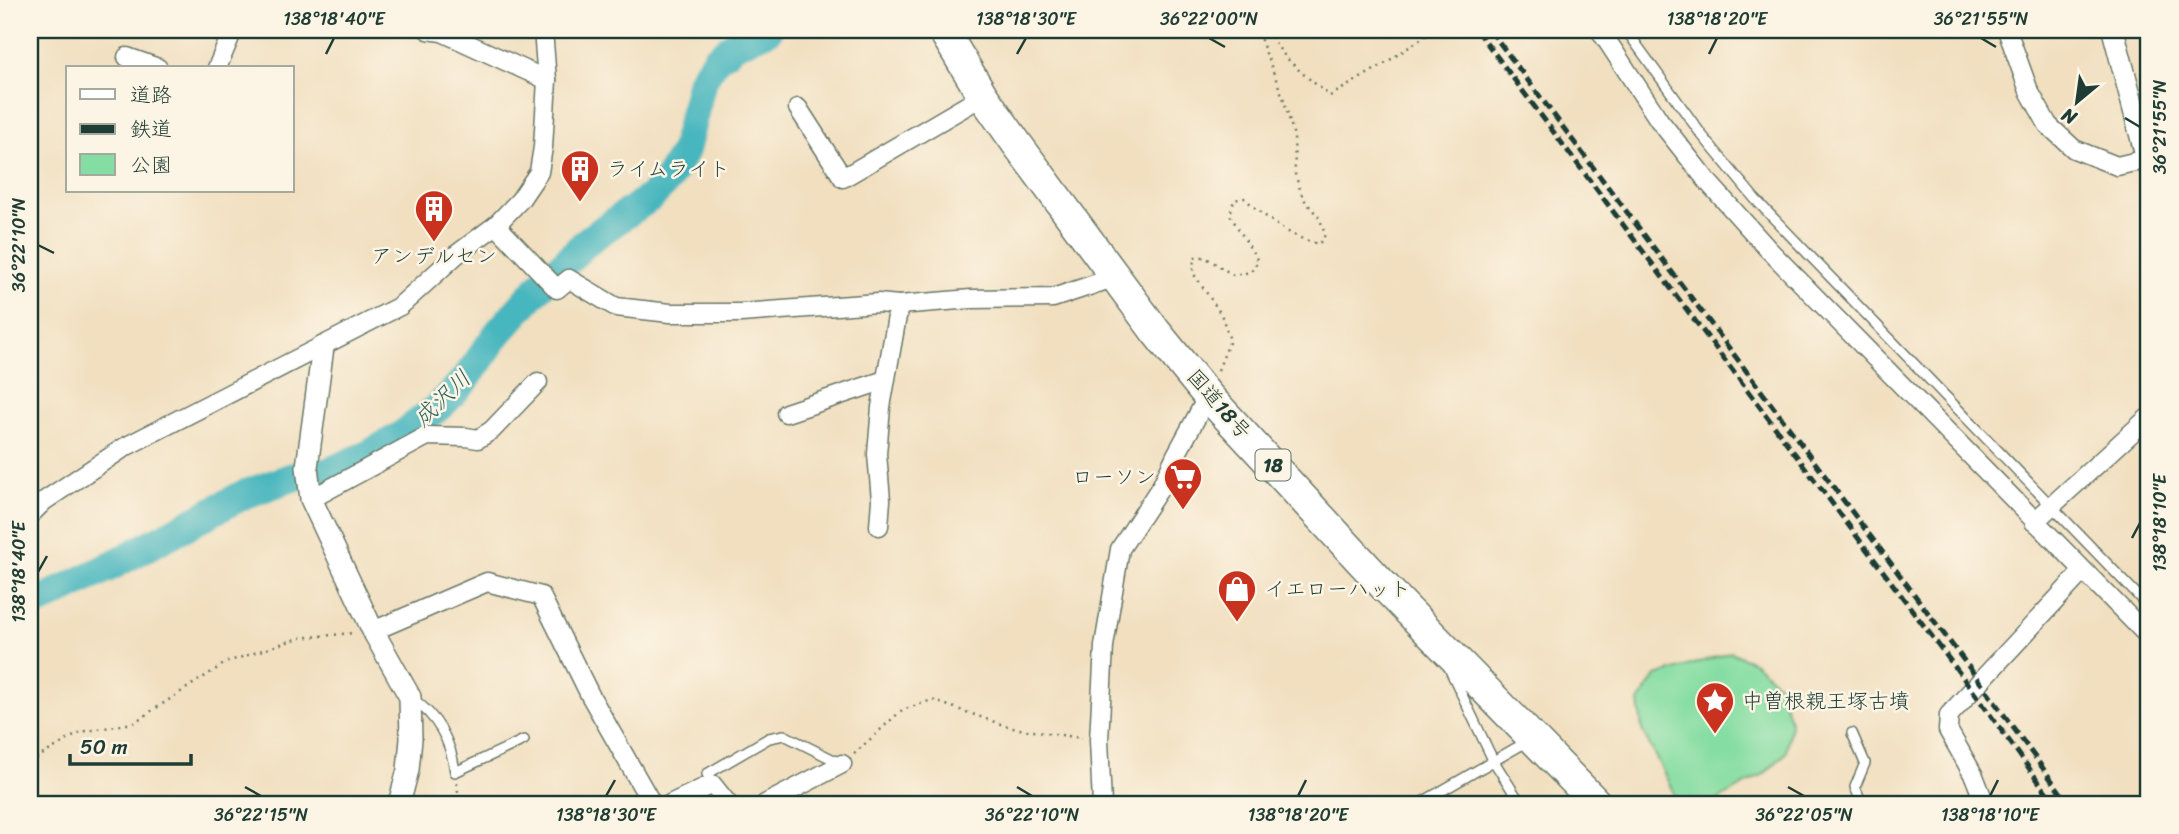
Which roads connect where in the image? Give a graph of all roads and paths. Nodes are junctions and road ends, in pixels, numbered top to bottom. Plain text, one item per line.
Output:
1 (233, 30) edge
2 (428, 30) edge
3 (543, 30) edge
4 (943, 30) edge
5 (1257, 30) edge
6 (1269, 30) edge
7 (1434, 30) edge
8 (1600, 30) edge
9 (1626, 30) edge
10 (2007, 30) edge
11 (2113, 30) edge
12 (127, 57) dead end
13 (152, 66) edge
14 (218, 66) edge
15 (547, 80) junction
16 (983, 96) junction
17 (798, 108) dead end
18 (2148, 163) edge
19 (496, 225) junction
20 (1116, 277) junction
21 (899, 305) junction
22 (323, 347) junction
23 (886, 380) junction
24 (538, 382) dead end
25 (1208, 396) junction
26 (786, 413) dead end
27 (2149, 417) edge
28 (310, 494) junction
29 (2051, 507) junction
30 (30, 514) edge
31 (2034, 522) junction
32 (879, 526) dead end
33 (2083, 571) junction
34 (2149, 607) edge
35 (373, 631) junction
36 (1434, 637) junction
37 (2149, 637) edge
38 (410, 696) junction
39 (1852, 733) dead end
40 (1533, 738) junction
41 (524, 740) dead end
42 (1099, 740) junction
43 (1493, 760) junction
44 (30, 762) edge
45 (842, 765) junction
46 (456, 772) junction
47 (712, 783) junction
48 (399, 804) edge
49 (459, 804) edge
50 (652, 804) edge
51 (670, 804) edge
52 (727, 804) edge
53 (765, 804) edge
54 (1101, 804) edge
55 (1412, 804) edge
56 (1521, 804) edge
57 (1597, 804) edge
58 (1862, 804) edge
59 (1985, 804) edge

1 - 14 street
2 - 15 street
3 - 15 street
4 - 16 highway, 国道18号 / 18
5 - 25 path
6 - 7 path
8 - 31 street
9 - 29 lane
10 - 18 street
11 - 18 street
12 - 13 street
15 - 19 street
16 - 17 street
16 - 20 highway, 国道18号 / 18
19 - 21 street
19 - 22 street
20 - 21 street
20 - 25 highway, 国道18号 / 18
21 - 23 street
22 - 28 street
22 - 30 street
23 - 26 street
23 - 32 street
24 - 28 street
25 - 36 highway, 国道18号 / 18
25 - 42 street
27 - 29 street
28 - 35 street
29 - 31 street
29 - 34 lane
31 - 33 street
33 - 37 street
33 - 59 street
35 - 38 street
35 - 44 path
35 - 50 street
36 - 40 highway, 国道18号 / 18
36 - 43 lane
38 - 46 lane
38 - 48 street
39 - 58 lane
40 - 43 lane
40 - 57 highway, 国道18号 / 18
41 - 46 lane
42 - 45 path
42 - 54 street
43 - 55 lane
43 - 56 lane
45 - 47 lane
45 - 53 street
46 - 49 path
47 - 51 street
47 - 52 street

